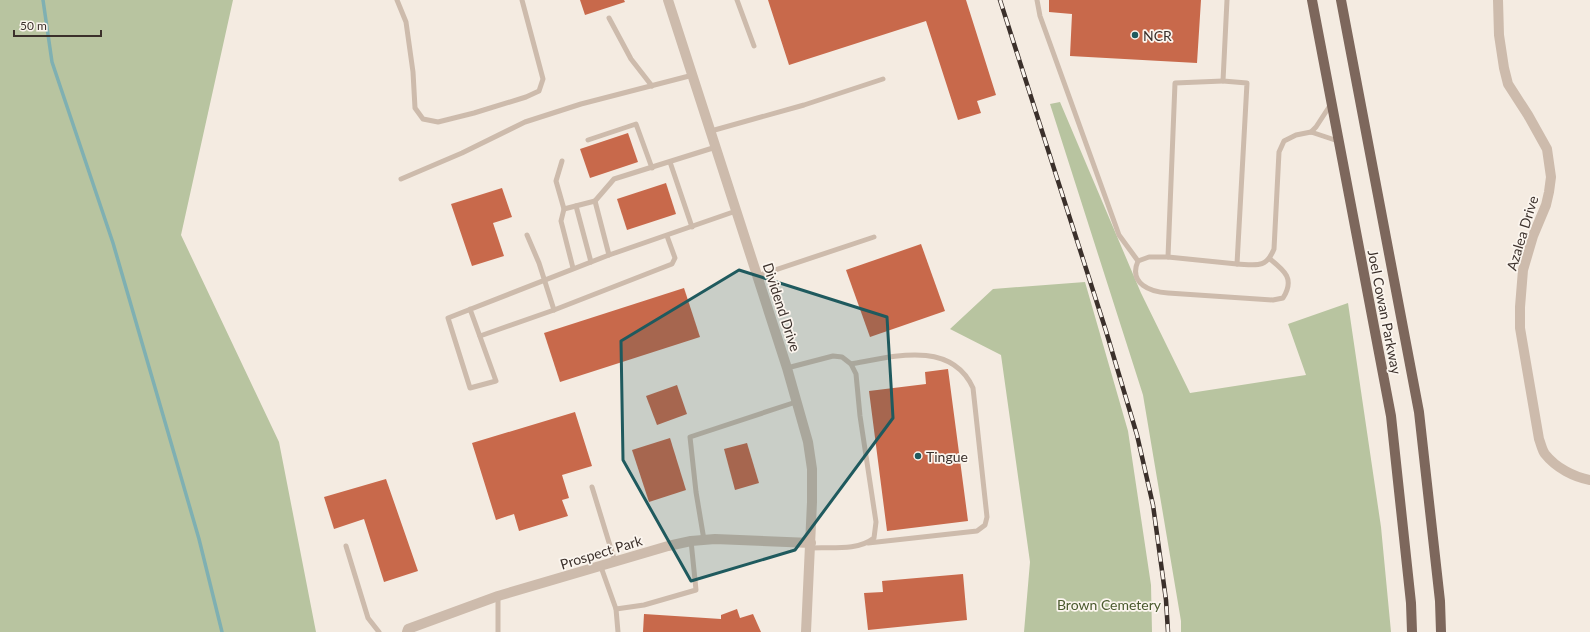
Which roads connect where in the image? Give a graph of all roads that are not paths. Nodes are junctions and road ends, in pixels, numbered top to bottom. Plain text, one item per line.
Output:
1 (397, 0) edge
2 (522, 0) edge
3 (668, 0) edge
4 (737, 0) edge
5 (1037, 0) edge
6 (1227, 0) edge
7 (1312, 0) edge
8 (1342, 0) edge
9 (1498, 0) edge
10 (609, 18) dead end
11 (754, 46) dead end
12 (693, 75) junction
13 (883, 79) dead end
14 (1223, 82) junction
15 (652, 86) junction
16 (1331, 103) junction
17 (711, 131) junction
18 (1311, 132) junction
19 (588, 140) dead end
20 (1338, 141) junction
21 (717, 147) junction
22 (562, 161) dead end
23 (670, 162) junction
24 (652, 168) junction
25 (401, 179) dead end
26 (595, 201) junction
27 (576, 206) junction
28 (564, 209) junction
29 (736, 211) junction
30 (692, 227) junction
31 (527, 235) dead end
32 (667, 236) junction
33 (874, 237) dead end
34 (609, 255) junction
35 (1168, 257) junction
36 (1270, 258) junction
37 (1138, 261) junction
38 (591, 262) junction
39 (1238, 264) junction
40 (573, 268) junction
41 (757, 276) junction
42 (544, 279) junction
43 (470, 309) junction
44 (554, 310) junction
45 (480, 336) junction
46 (851, 364) junction
47 (787, 368) junction
48 (796, 402) junction
49 (1590, 480) edge
50 (592, 487) dead end
51 (704, 540) junction
52 (691, 541) junction
53 (868, 543) junction
54 (346, 546) dead end
55 (811, 546) junction
56 (615, 562) junction
57 (601, 567) junction
58 (498, 596) junction
59 (616, 609) junction
60 (379, 632) edge
61 (407, 632) edge
62 (498, 632) edge
63 (618, 632) edge
64 (806, 632) edge
65 (1412, 632) edge
66 (1441, 632) edge

1 - 2 lane
3 - 12 street, Dividend Drive
4 - 11 lane
5 - 37 lane
6 - 14 lane
7 - 16 main road, Joel Cowan Parkway
8 - 66 main road, Joel Cowan Parkway
9 - 49 street, Azalea Drive
10 - 15 lane
12 - 15 lane
12 - 17 street, Dividend Drive
13 - 17 lane
14 - 35 lane
14 - 39 lane
15 - 25 lane
16 - 18 lane
16 - 20 main road, Joel Cowan Parkway
17 - 21 street, Dividend Drive
18 - 20 lane
18 - 36 lane
19 - 24 lane
20 - 65 main road, Joel Cowan Parkway
21 - 23 lane
21 - 29 street, Dividend Drive
22 - 28 lane
23 - 24 lane
23 - 30 lane
24 - 26 lane
26 - 27 lane
26 - 34 lane
27 - 28 lane
27 - 38 lane
28 - 40 lane
29 - 30 lane
29 - 41 street, Dividend Drive
30 - 32 lane
31 - 42 lane
32 - 34 lane
32 - 44 lane
33 - 41 lane
34 - 38 lane
35 - 37 lane
35 - 39 lane
36 - 37 lane
36 - 39 lane
38 - 40 lane
40 - 42 lane
41 - 47 street, Dividend Drive
42 - 43 lane
42 - 44 lane
43 - 45 lane
43 - 45 lane
44 - 45 lane
46 - 47 lane
46 - 53 lane
46 - 53 lane
47 - 48 street, Dividend Drive
48 - 51 lane
48 - 55 street, Dividend Drive
50 - 56 lane
51 - 52 street, Prospect Park
51 - 55 street, Prospect Park
52 - 56 street, Prospect Park
52 - 59 lane
53 - 55 lane
54 - 60 lane
55 - 64 street, Dividend Drive
56 - 57 street, Prospect Park
57 - 58 street, Prospect Park
57 - 59 lane
58 - 61 street, Prospect Park
58 - 62 lane
59 - 63 lane

